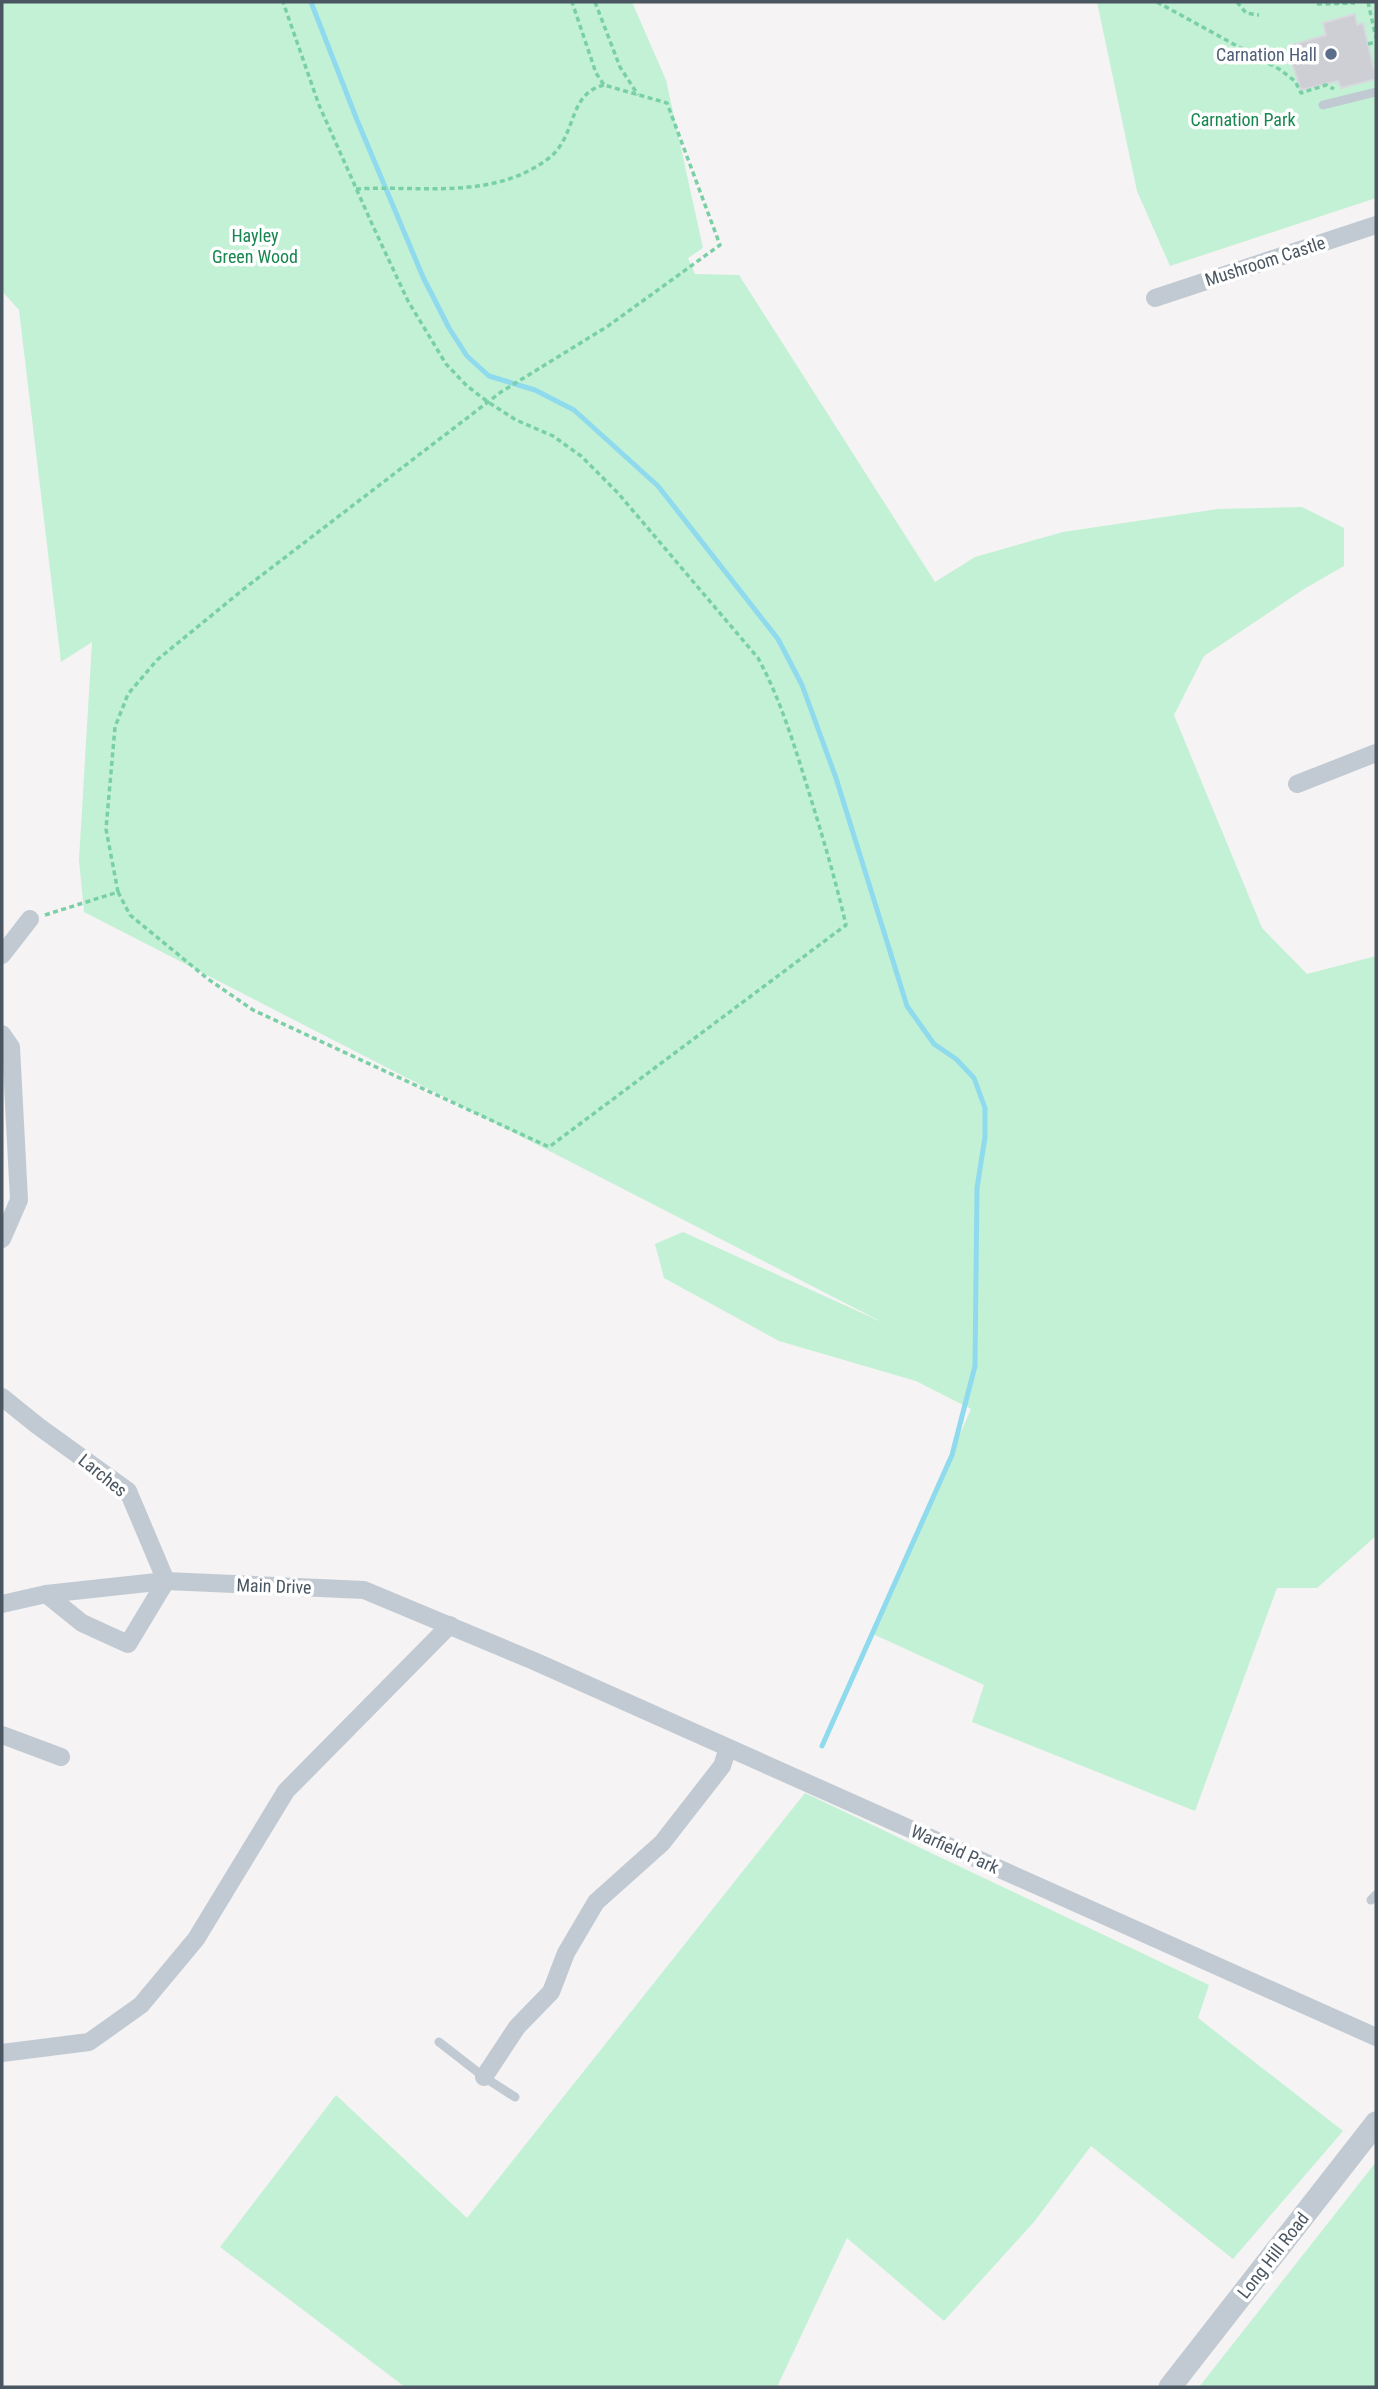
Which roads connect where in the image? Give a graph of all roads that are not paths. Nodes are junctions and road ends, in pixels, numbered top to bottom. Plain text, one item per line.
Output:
1 (1376, 92) edge
2 (1323, 105) dead end
3 (1376, 225) edge
4 (1155, 298) dead end
5 (1376, 753) edge
6 (1297, 784) dead end
7 (30, 919) road end
8 (2, 956) edge
9 (2, 1034) edge
10 (2, 1239) edge
11 (2, 1397) edge
12 (166, 1581) junction
13 (47, 1594) junction
14 (2, 1604) edge
15 (450, 1625) junction
16 (534, 1661) joint
17 (2, 1735) edge
18 (729, 1748) junction
19 (61, 1757) dead end
20 (1376, 2038) edge
21 (439, 2042) dead end
22 (2, 2053) edge
23 (484, 2077) junction
24 (515, 2097) dead end
25 (1376, 2123) edge
26 (1170, 2387) edge

1 - 2 lane
3 - 4 street, Mushroom Castle
5 - 6 street
7 - 8 street
9 - 10 street
11 - 12 street, Larches
12 - 13 street, Main Drive
12 - 13 street
12 - 15 street, Main Drive
13 - 14 street, Main Drive
15 - 16 street, Main Drive
15 - 22 street
16 - 18 street, Warfield Park
17 - 19 street
18 - 20 street, Warfield Park
18 - 23 street
21 - 23 lane
23 - 24 lane
25 - 26 street, Long Hill Road

